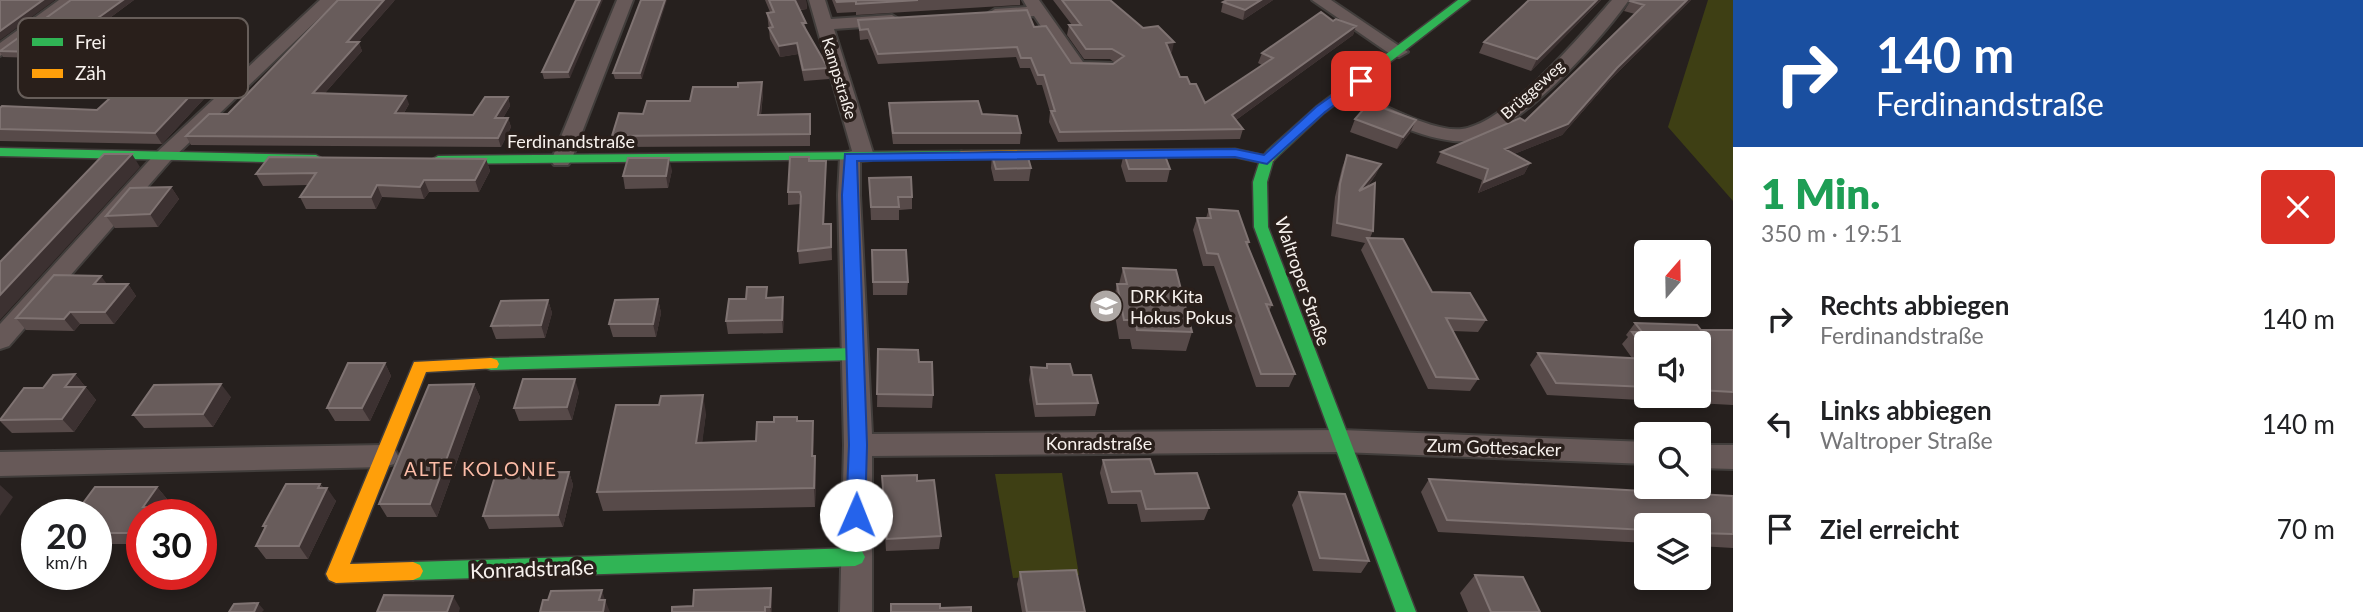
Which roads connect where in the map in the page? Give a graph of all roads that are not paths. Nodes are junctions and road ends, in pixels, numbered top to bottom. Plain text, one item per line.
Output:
1 (70, 0) edge
2 (330, 0) edge
3 (625, 0) edge
4 (817, 0) edge
5 (1320, 0) edge
6 (1465, 0) edge
7 (1621, 0) edge
8 (1035, 5) edge
9 (972, 15) edge
10 (45, 18) edge
11 (905, 19) edge
12 (824, 25) junction
13 (18, 38) edge
14 (0, 51) edge
15 (1399, 52) junction
16 (1110, 67) edge
17 (248, 77) edge
18 (1343, 94) junction
19 (226, 98) edge
20 (0, 152) edge
21 (163, 157) junction
22 (857, 157) junction
23 (329, 159) edge
24 (424, 160) edge
25 (1267, 160) junction
26 (561, 161) junction
27 (0, 340) edge
28 (855, 354) junction
29 (1341, 441) junction
30 (858, 445) junction
31 (1634, 452) edge
32 (384, 456) junction
33 (1711, 456) edge
34 (1733, 457) edge
35 (0, 464) edge
36 (855, 557) junction
37 (856, 612) edge
38 (1406, 612) edge

1 - 10 street
2 - 17 street
3 - 26 street
4 - 12 street, Kampstraße
5 - 15 street
6 - 15 street
7 - 18 street, Brüggeweg
8 - 9 street
8 - 16 street
11 - 12 street
12 - 22 street, Kampstraße
13 - 14 street
15 - 18 street
18 - 25 street
19 - 21 street
20 - 21 street
21 - 23 street
21 - 27 street
22 - 25 street, Ferdinandstraße
22 - 26 street, Ferdinandstraße
22 - 28 street, Kampstraße
24 - 26 street, Ferdinandstraße
25 - 29 street, Waltroper Straße
28 - 30 street, Kampstraße
28 - 32 street, Konradstraße
29 - 30 street, Konradstraße
29 - 31 street, Zum Gottesacker
29 - 38 street, Waltroper Straße
30 - 36 street, Kampstraße
32 - 35 street
32 - 36 street, Konradstraße
33 - 34 street
36 - 37 street, Kampstraße

